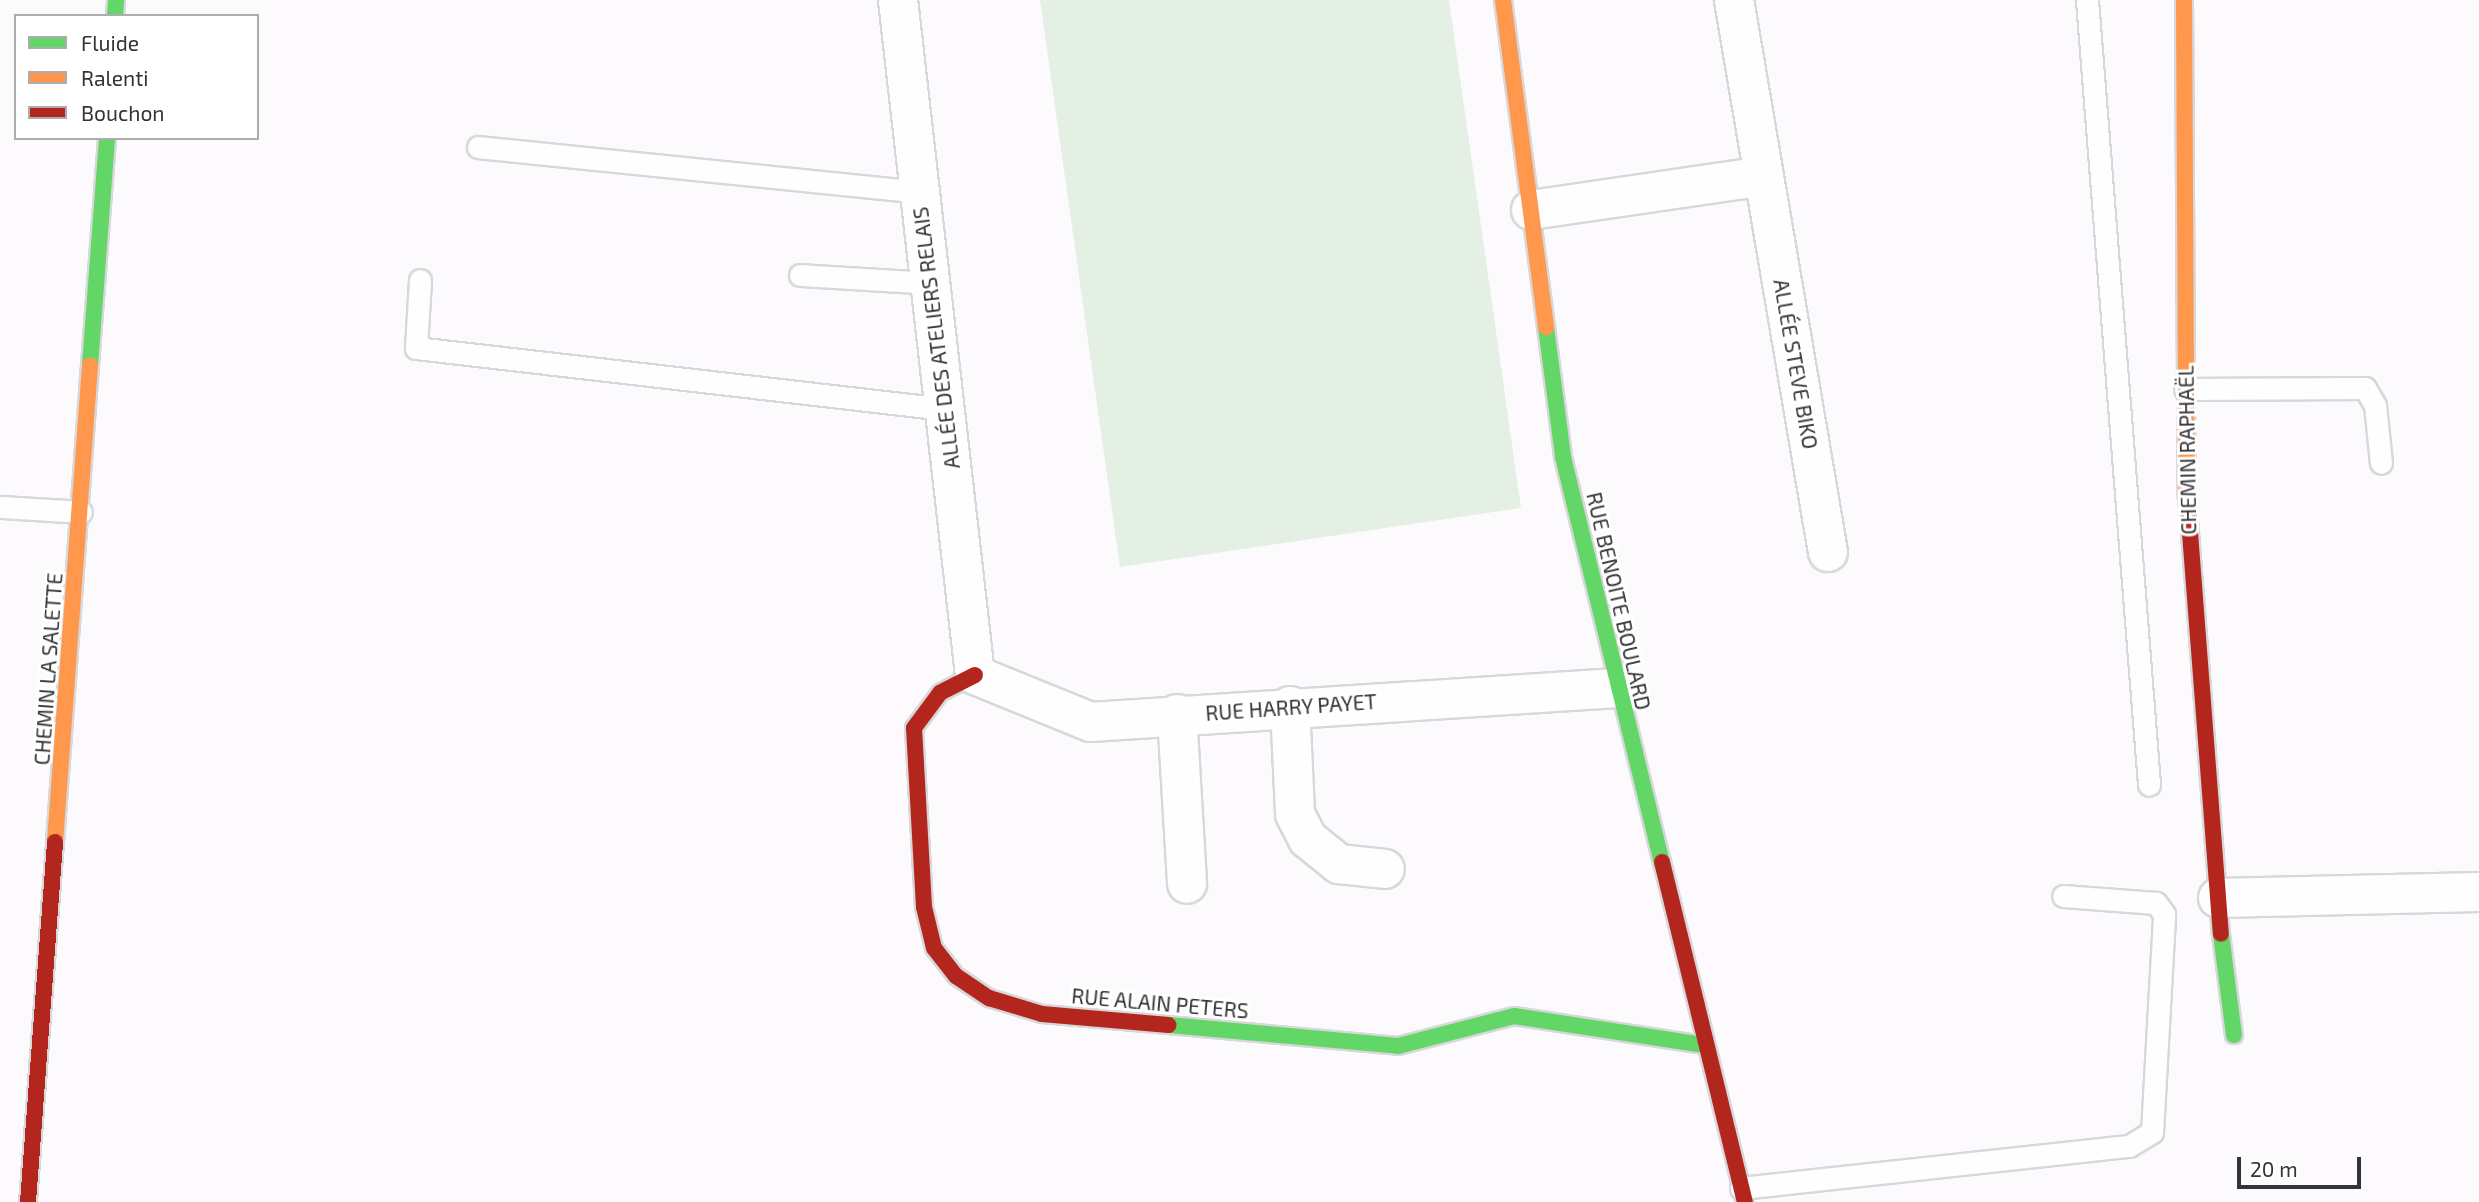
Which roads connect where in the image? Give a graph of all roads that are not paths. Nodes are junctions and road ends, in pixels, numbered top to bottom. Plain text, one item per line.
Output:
1 (898, 0) edge
2 (1503, 0) edge
3 (1734, 0) edge
4 (2087, 0) edge
5 (2183, 0) edge
6 (107, 140) edge
7 (478, 147) dead end
8 (1764, 176) junction
9 (919, 192) junction
10 (1531, 210) junction
11 (800, 275) dead end
12 (420, 280) dead end
13 (931, 283) junction
14 (2185, 389) junction
15 (945, 409) junction
16 (2381, 463) dead end
17 (0, 507) edge
18 (81, 512) junction
19 (1828, 552) dead end
20 (975, 675) junction
21 (1617, 688) junction
22 (1290, 706) junction
23 (1177, 714) junction
24 (2149, 785) dead end
25 (1384, 869) dead end
26 (1187, 884) dead end
27 (2479, 892) edge
28 (2063, 896) dead end
29 (2218, 898) junction
30 (2234, 1035) dead end
31 (1703, 1045) junction
32 (1743, 1195) edge
33 (28, 1202) edge

1 - 9 street, ALLÉE DES ATELIERS RELAIS
2 - 10 street, RUE BENOITE BOULARD
3 - 8 street, ALLÉE STEVE BIKO
4 - 24 lane
5 - 14 street, CHEMIN RAPHAËL
6 - 18 street, CHEMIN LA SALETTE
7 - 9 lane
8 - 10 street
8 - 19 street, ALLÉE STEVE BIKO
9 - 13 street, ALLÉE DES ATELIERS RELAIS
10 - 21 street, RUE BENOITE BOULARD
11 - 13 lane
12 - 15 lane
13 - 15 street, ALLÉE DES ATELIERS RELAIS
14 - 16 lane
14 - 29 street, CHEMIN RAPHAËL
15 - 20 street, ALLÉE DES ATELIERS RELAIS
17 - 18 lane
18 - 33 street, CHEMIN LA SALETTE
20 - 23 street, RUE HARRY PAYET
20 - 31 street, RUE ALAIN PETERS
21 - 22 street, RUE HARRY PAYET
21 - 31 street, RUE BENOITE BOULARD
22 - 23 street, RUE HARRY PAYET
22 - 25 street
23 - 26 street
27 - 29 street
28 - 32 lane
29 - 30 street, CHEMIN RAPHAËL
31 - 32 street, RUE BENOITE BOULARD

